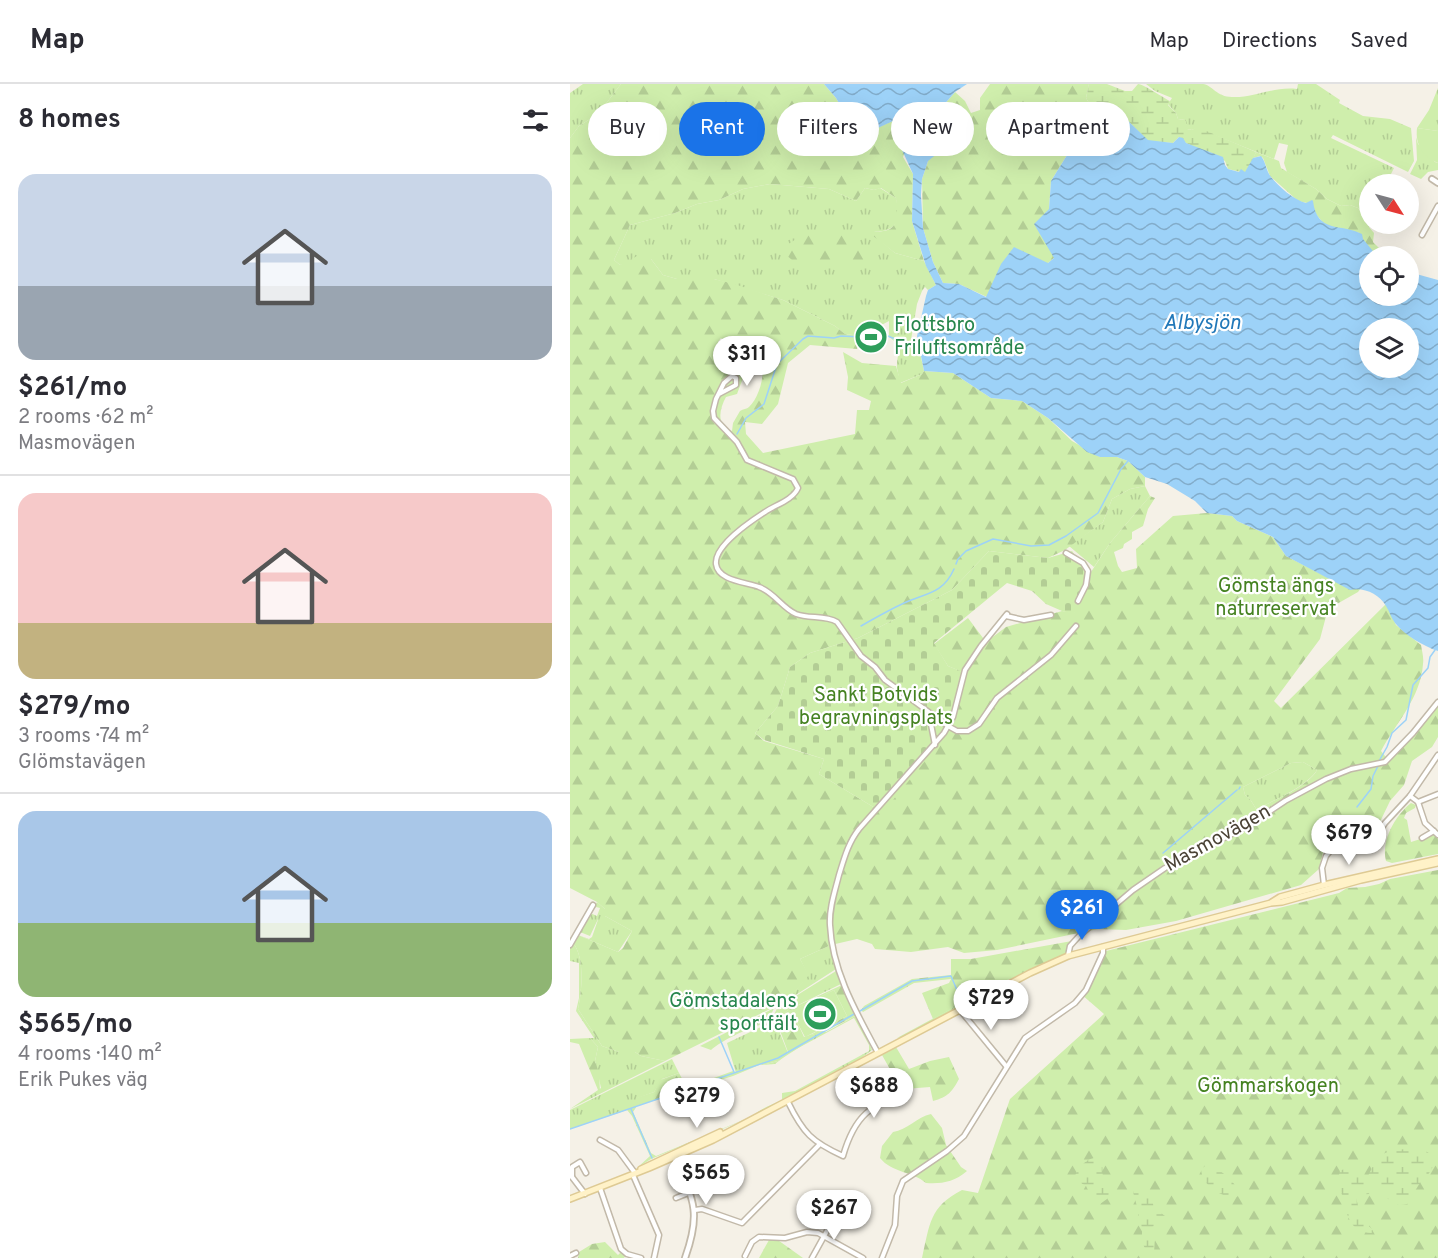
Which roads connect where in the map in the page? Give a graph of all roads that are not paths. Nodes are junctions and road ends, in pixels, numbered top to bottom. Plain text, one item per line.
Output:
1 (1432, 179) dead end
2 (1438, 183) edge
3 (1438, 206) edge
4 (1422, 235) dead end
5 (719, 394) junction
6 (1066, 554) dead end
7 (1078, 601) dead end
8 (1051, 615) dead end
9 (1076, 626) dead end
10 (1438, 702) edge
11 (929, 714) junction
12 (948, 726) junction
13 (935, 745) junction
14 (1438, 755) edge
15 (1438, 794) edge
16 (1410, 796) junction
17 (1418, 802) junction
18 (1436, 833) edge
19 (1422, 838) dead end
20 (1438, 861) edge
21 (1324, 885) junction
22 (1333, 888) junction
23 (1299, 898) junction
24 (1270, 903) junction
25 (593, 905) dead end
26 (570, 945) edge
27 (1103, 948) junction
28 (1068, 956) junction
29 (960, 1010) junction
30 (878, 1053) junction
31 (1006, 1066) junction
32 (908, 1089) dead end
33 (788, 1102) junction
34 (600, 1140) dead end
35 (819, 1145) junction
36 (674, 1155) junction
37 (586, 1173) dead end
38 (634, 1173) junction
39 (571, 1176) edge
40 (600, 1188) junction
41 (691, 1191) junction
42 (585, 1194) junction
43 (676, 1198) dead end
44 (570, 1200) edge
45 (695, 1210) junction
46 (831, 1217) dead end
47 (824, 1236) junction
48 (576, 1254) dead end
49 (570, 1256) edge
50 (746, 1256) dead end
51 (641, 1258) edge
52 (654, 1258) edge
53 (685, 1258) edge
54 (812, 1258) edge
55 (863, 1258) edge
56 (882, 1258) edge

1 - 2 street
3 - 4 street
5 - 5 street
5 - 11 street
6 - 7 street
8 - 12 street
9 - 12 street
10 - 28 street, Masmovägen
11 - 12 street
11 - 13 street
12 - 13 street
13 - 30 street
14 - 16 street
15 - 17 street
16 - 17 street
16 - 21 street
17 - 18 street
18 - 19 street
20 - 21 main road
20 - 22 main road
21 - 22 main road
21 - 23 main road
21 - 24 main road
22 - 23 main road
23 - 24 main road
24 - 27 main road
25 - 26 street
27 - 28 main road
27 - 31 street
28 - 29 main road
29 - 30 main road
29 - 31 street
30 - 33 main road
31 - 56 street
32 - 35 street
33 - 35 street
33 - 36 main road
34 - 38 street
35 - 45 street
36 - 38 main road
36 - 41 street
37 - 39 street
38 - 40 main road
38 - 52 street
39 - 42 street
40 - 42 main road
40 - 51 street
41 - 43 street
41 - 45 street
42 - 44 main road
45 - 53 street
46 - 47 street
47 - 50 street
47 - 54 street
47 - 55 street
48 - 49 street

